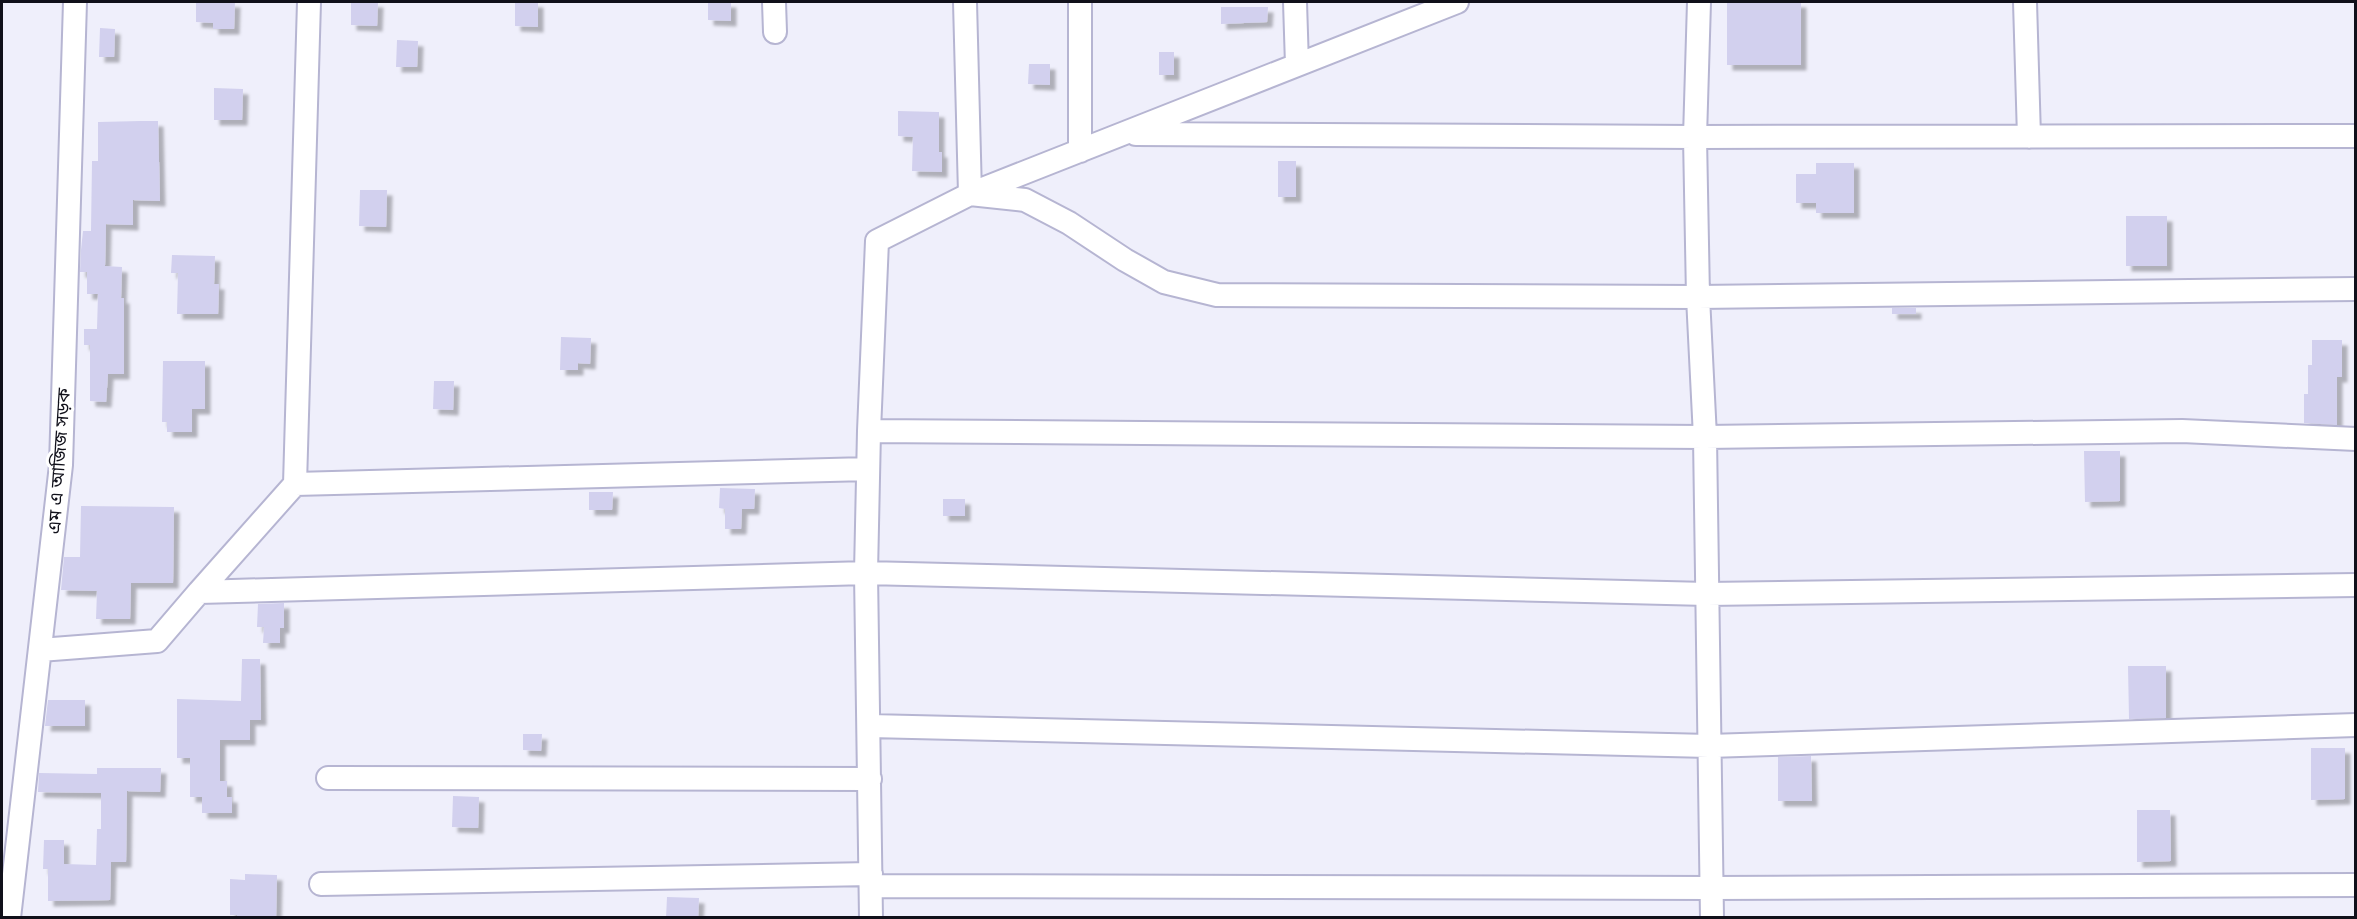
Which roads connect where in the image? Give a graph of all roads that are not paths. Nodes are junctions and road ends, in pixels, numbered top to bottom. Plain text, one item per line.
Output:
1 (75, 2) edge
2 (309, 2) edge
3 (774, 2) edge
4 (965, 2) edge
5 (1080, 2) edge
6 (1295, 2) edge
7 (1457, 2) edge
8 (1699, 2) edge
9 (2025, 2) edge
10 (775, 32) dead end
11 (1297, 65) junction
12 (1126, 134) junction
13 (2355, 136) edge
14 (1695, 137) junction
15 (2029, 137) junction
16 (1080, 151) junction
17 (970, 194) junction
18 (2355, 289) edge
19 (1698, 297) junction
20 (869, 431) junction
21 (1705, 437) junction
22 (2355, 439) edge
23 (868, 469) junction
24 (295, 484) junction
25 (866, 573) junction
26 (2355, 585) edge
27 (199, 592) junction
28 (1707, 594) junction
29 (40, 650) junction
30 (2355, 725) edge
31 (870, 726) junction
32 (1709, 746) junction
33 (328, 778) dead end
34 (870, 778) junction
35 (871, 880) junction
36 (321, 884) dead end
37 (2355, 885) edge
38 (1711, 888) junction
39 (9, 918) edge
40 (871, 918) edge
41 (1712, 918) edge

1 - 29 street, এম এ আজিজ সড়ক
2 - 24 street
3 - 10 street
4 - 17 street
5 - 16 street
6 - 11 street
7 - 11 street
8 - 14 street
9 - 15 street
11 - 12 street
12 - 14 street
12 - 16 street
13 - 15 street
14 - 15 street
14 - 19 street
16 - 17 street
17 - 19 street
17 - 20 street
18 - 19 street
19 - 21 street
20 - 21 street
20 - 23 street
21 - 22 street
21 - 28 street
23 - 24 street
23 - 25 street
24 - 27 street
25 - 27 street
25 - 28 street
25 - 31 street
26 - 28 street
27 - 29 street
28 - 32 street
29 - 39 street, এম এ আজিজ সড়ক
30 - 32 street
31 - 32 street
31 - 34 street
32 - 38 street
33 - 34 street
34 - 35 street
35 - 36 street
35 - 38 street
35 - 40 street
37 - 38 street
38 - 41 street

